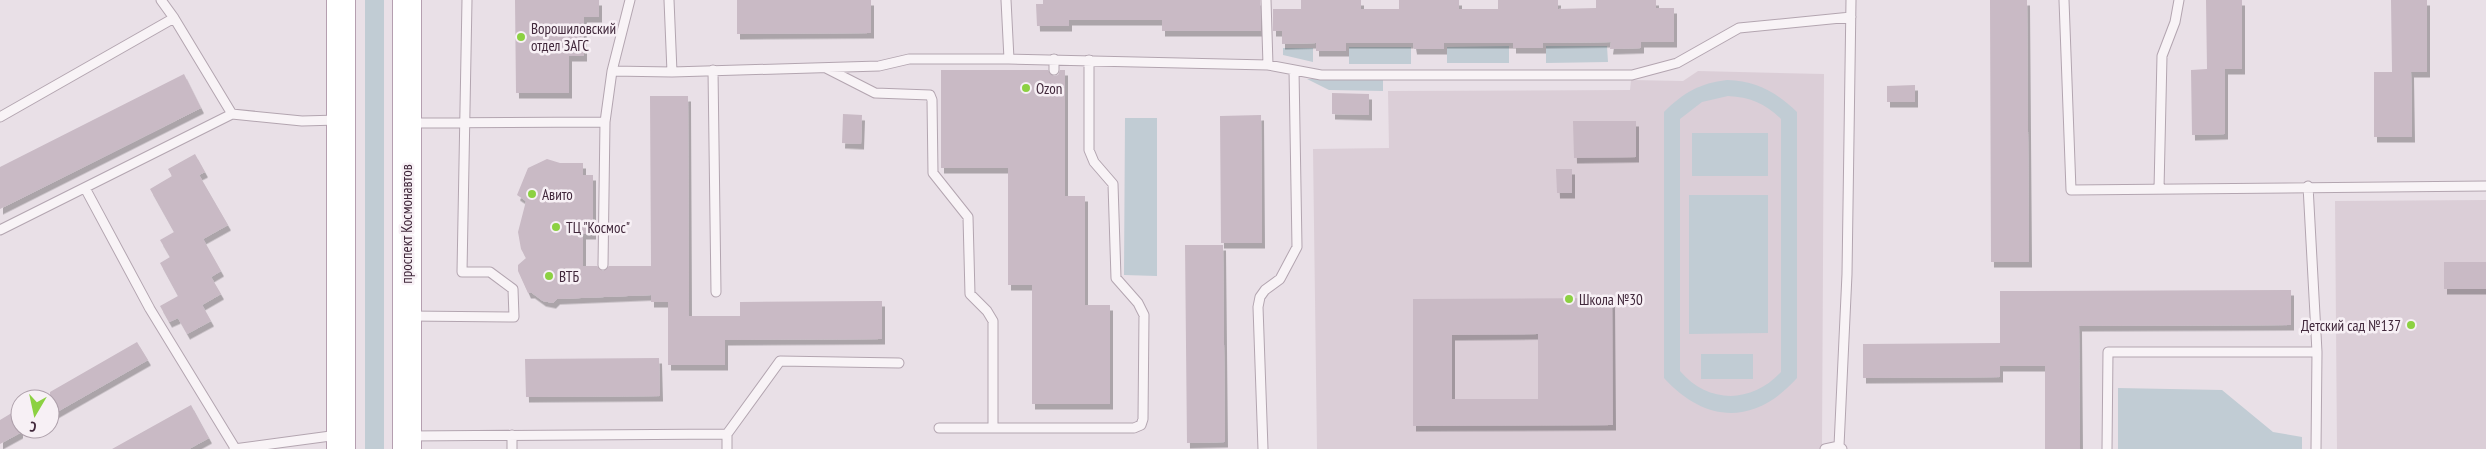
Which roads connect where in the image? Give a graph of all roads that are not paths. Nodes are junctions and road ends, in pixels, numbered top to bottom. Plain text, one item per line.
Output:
1 (161, 0) edge
2 (341, 0) edge
3 (407, 0) edge
4 (467, 0) edge
5 (630, 0) edge
6 (669, 0) edge
7 (1006, 0) edge
8 (1266, 0) edge
9 (1851, 0) edge
10 (2064, 0) edge
11 (2179, 0) edge
12 (1852, 17) junction
13 (174, 18) junction
14 (1009, 59) junction
15 (1054, 59) junction
16 (1089, 60) junction
17 (1268, 65) junction
18 (826, 68) junction
19 (713, 70) junction
20 (1054, 70) dead end
21 (1294, 70) junction
22 (612, 71) junction
23 (672, 72) junction
24 (232, 114) junction
25 (0, 117) edge
26 (341, 120) junction
27 (605, 122) junction
28 (406, 123) junction
29 (465, 123) junction
30 (2308, 186) junction
31 (2486, 186) edge
32 (84, 188) junction
33 (2159, 189) junction
34 (0, 230) edge
35 (603, 265) dead end
36 (716, 292) dead end
37 (406, 316) junction
38 (2317, 352) junction
39 (900, 363) dead end
40 (939, 428) dead end
41 (993, 428) junction
42 (727, 434) junction
43 (512, 435) junction
44 (341, 442) edge
45 (407, 442) edge
46 (1840, 447) edge
47 (235, 449) edge
48 (512, 449) edge
49 (727, 449) edge
50 (1263, 449) edge
51 (1825, 449) edge
52 (2107, 449) edge
53 (2316, 449) edge

1 - 13 lane
2 - 26 main road
3 - 28 main road, проспект Космонавтов
4 - 29 lane
5 - 22 lane
6 - 23 lane
7 - 14 lane
8 - 17 lane
9 - 12 lane
10 - 33 lane
11 - 33 lane
12 - 21 lane
12 - 46 lane
13 - 24 lane
13 - 25 lane
14 - 15 lane
14 - 18 lane
15 - 16 lane
15 - 20 lane
16 - 17 lane
16 - 41 lane
17 - 21 lane
18 - 19 lane
18 - 41 lane
19 - 23 lane
19 - 36 lane
21 - 50 lane
22 - 23 lane
22 - 27 lane
24 - 26 lane
24 - 32 lane
26 - 44 main road
27 - 29 lane
27 - 35 lane
28 - 29 lane
28 - 37 main road, проспект Космонавтов
29 - 37 lane
30 - 31 lane
30 - 33 lane
30 - 38 lane
32 - 34 lane
32 - 47 lane
37 - 45 main road, проспект Космонавтов
38 - 52 lane
38 - 53 lane
39 - 42 lane
40 - 41 lane
42 - 43 lane
42 - 49 lane
43 - 45 lane
43 - 48 lane
44 - 47 lane
46 - 51 lane

